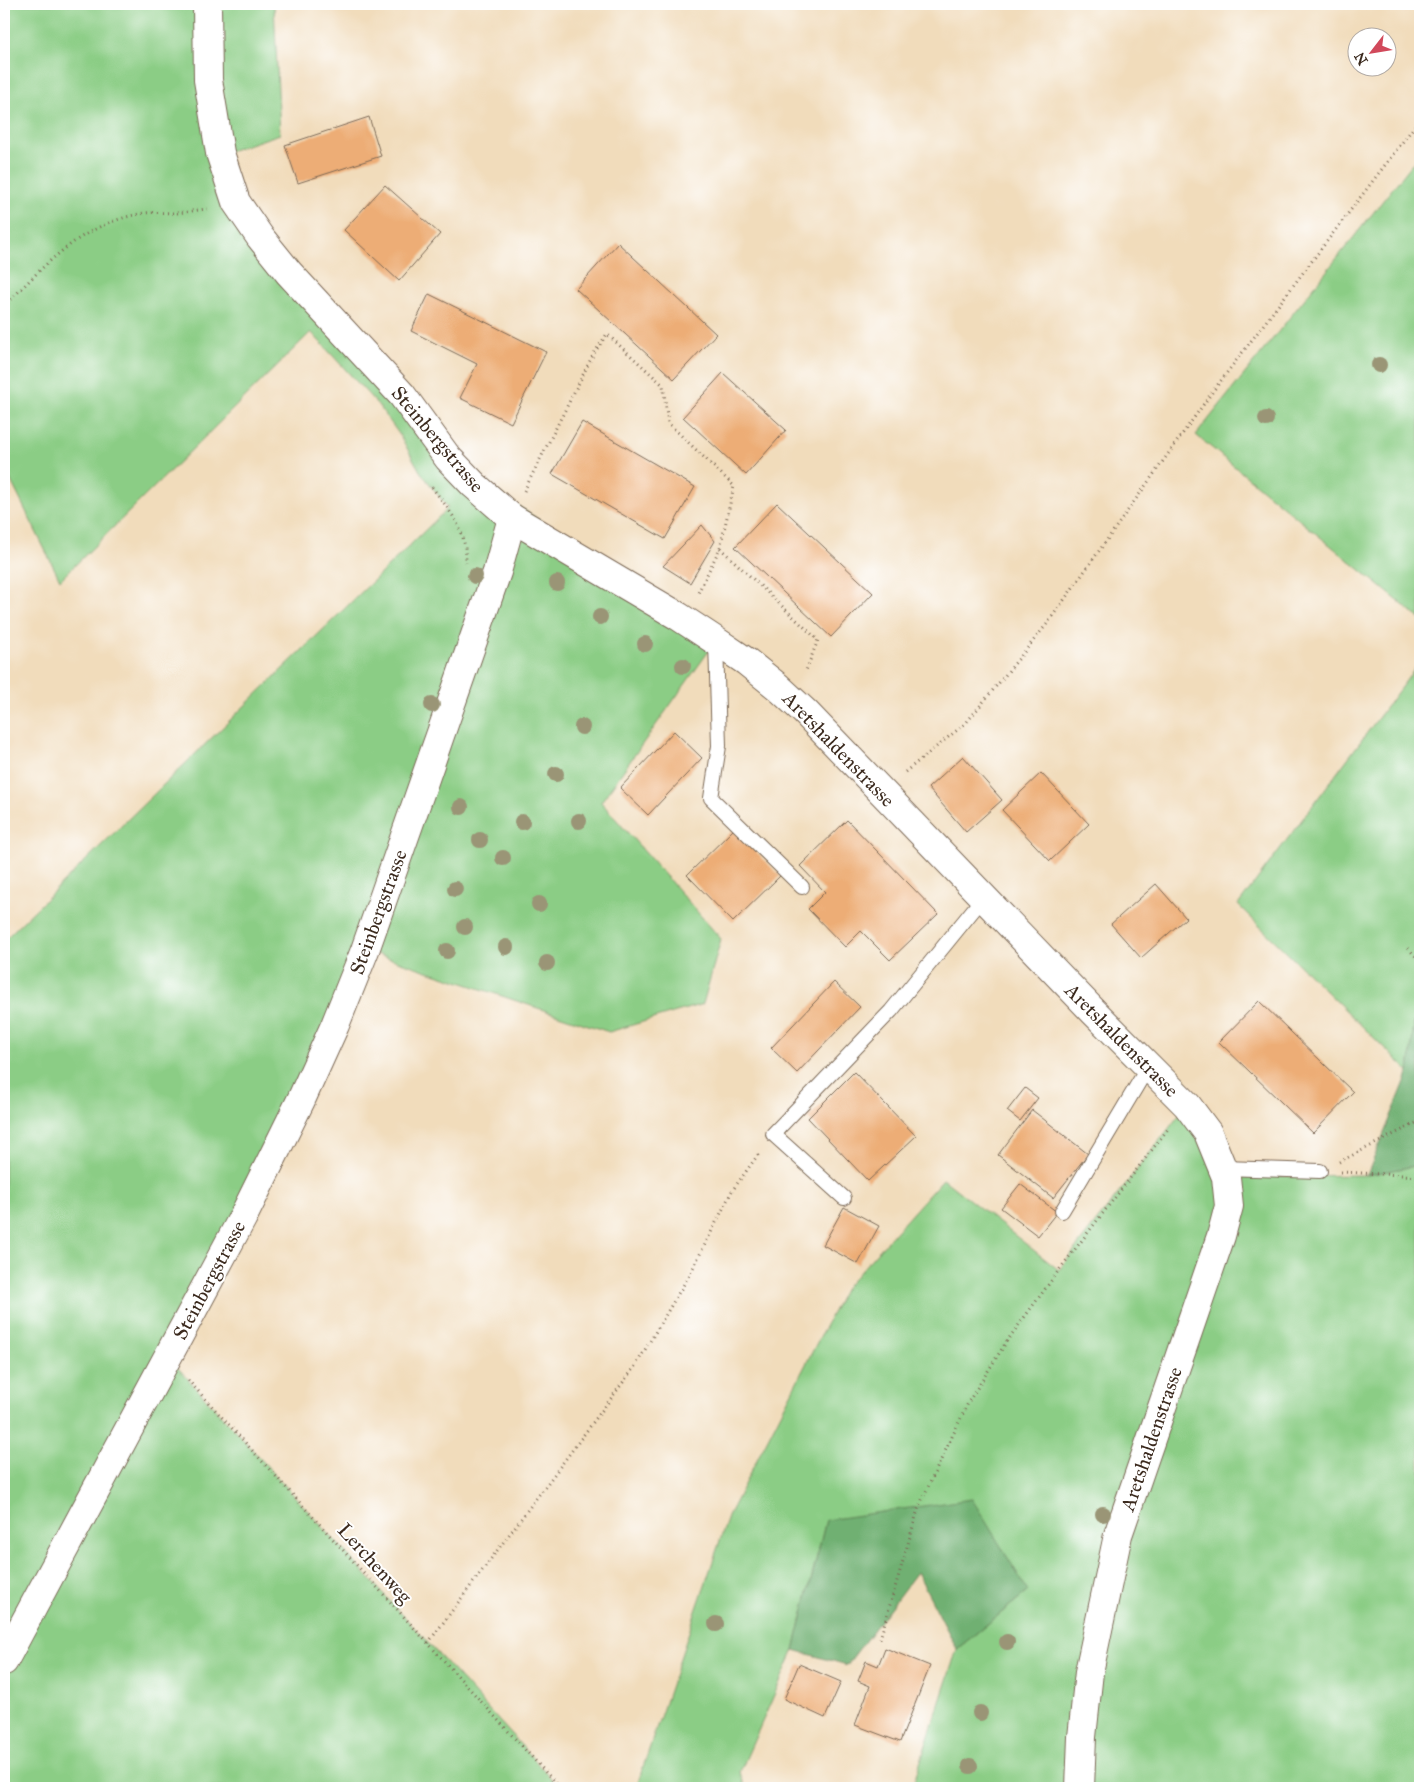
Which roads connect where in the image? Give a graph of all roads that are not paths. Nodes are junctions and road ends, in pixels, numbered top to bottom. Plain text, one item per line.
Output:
1 (207, 4) edge
2 (512, 518) junction
3 (716, 641) junction
4 (802, 887) dead end
5 (983, 898) junction
6 (1148, 1067) junction
7 (1223, 1168) junction
8 (1320, 1171) road end
9 (844, 1198) dead end
10 (1062, 1211) dead end
11 (4, 1661) edge
12 (1080, 1788) edge

1 - 2 street, Steinbergstrasse
2 - 3 street, Aretshaldenstrasse
2 - 11 street, Steinbergstrasse
3 - 4 lane
3 - 5 street, Aretshaldenstrasse
5 - 6 street, Aretshaldenstrasse
5 - 9 lane
6 - 7 street, Aretshaldenstrasse
6 - 10 lane
7 - 8 lane
7 - 12 street, Aretshaldenstrasse

